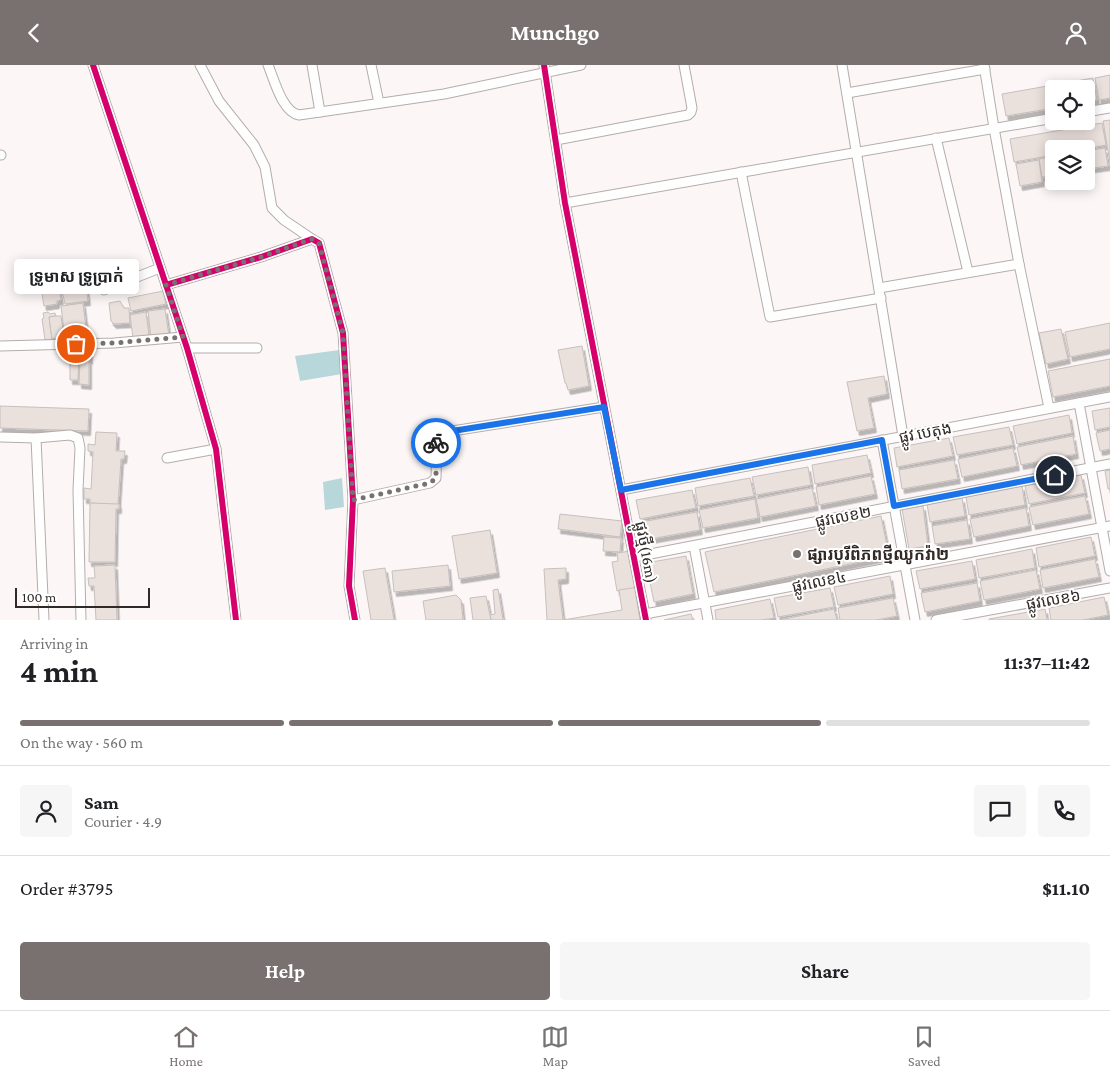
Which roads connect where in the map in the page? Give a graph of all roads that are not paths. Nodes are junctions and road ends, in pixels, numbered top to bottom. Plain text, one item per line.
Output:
1 (93, 65) edge
2 (200, 65) edge
3 (268, 65) edge
4 (312, 65) edge
5 (372, 65) edge
6 (581, 65) edge
7 (684, 65) edge
8 (842, 65) edge
9 (985, 67) edge
10 (544, 69) edge
11 (847, 93) junction
12 (379, 103) junction
13 (1110, 108) edge
14 (1095, 110) edge
15 (320, 112) junction
16 (1045, 119) edge
17 (994, 128) junction
18 (936, 138) junction
19 (556, 141) junction
20 (857, 152) junction
21 (740, 172) junction
22 (565, 203) junction
23 (312, 239) junction
24 (1019, 264) junction
25 (160, 268) junction
26 (968, 272) junction
27 (166, 285) junction
28 (879, 287) junction
29 (104, 290) dead end
30 (881, 298) junction
31 (183, 337) junction
32 (0, 346) edge
33 (187, 348) junction
34 (257, 348) dead end
35 (1110, 397) edge
36 (1078, 403) junction
37 (604, 407) junction
38 (1049, 408) junction
39 (904, 436) junction
40 (0, 437) edge
41 (36, 437) junction
42 (882, 440) junction
43 (216, 449) junction
44 (167, 458) dead end
45 (1110, 464) edge
46 (1091, 468) junction
47 (621, 490) junction
48 (353, 500) junction
49 (894, 506) junction
50 (1106, 527) edge
51 (694, 546) junction
52 (635, 557) junction
53 (905, 565) junction
54 (1110, 571) edge
55 (1110, 588) edge
56 (705, 602) junction
57 (646, 617) edge
58 (44, 620) edge
59 (81, 620) edge
60 (236, 620) edge
61 (355, 620) edge
62 (708, 620) edge
63 (915, 620) edge
64 (936, 620) edge

1 - 25 street
2 - 23 street
3 - 15 street
4 - 15 street
5 - 12 street
6 - 10 street
7 - 19 street
8 - 11 street
9 - 11 street
9 - 17 street
10 - 12 street
10 - 19 street, ផ្លូវថ្មី(16m)
11 - 20 street
12 - 15 street
13 - 14 street
16 - 17 street
17 - 18 street
17 - 24 street
18 - 20 street
18 - 26 street
19 - 22 street, ផ្លូវថ្មី(16m)
20 - 21 street
20 - 28 street
21 - 22 street
21 - 30 street
22 - 37 street, ផ្លូវថ្មី(16m)
23 - 27 street
23 - 48 street
24 - 26 street
24 - 38 street
25 - 27 street
25 - 29 street
26 - 28 street
27 - 31 street
28 - 30 street
30 - 39 street
31 - 32 street
31 - 33 street
33 - 34 street
33 - 43 street
35 - 36 street, ផ្លូវ បេតុង
36 - 38 street, ផ្លូវ បេតុង
36 - 46 street
37 - 47 street, ផ្លូវថ្មី(16m)
37 - 48 street
38 - 39 street, ផ្លូវ បេតុង
39 - 42 street, ផ្លូវ បេតុង
40 - 41 street
41 - 58 street
41 - 59 street
42 - 47 street, ផ្លូវ បេតុង
42 - 49 street
43 - 44 street
43 - 60 street
45 - 46 street, ផ្លូវលេខ២
46 - 49 street, ផ្លូវលេខ២
46 - 50 street
47 - 52 street, ផ្លូវថ្មី(16m)
48 - 61 street
49 - 51 street, ផ្លូវលេខ២
49 - 53 street
50 - 53 street, ផ្លូវលេខ៤
50 - 54 street
51 - 52 street, ផ្លូវលេខ២
51 - 56 street
52 - 57 street, ផ្លូវថ្មី(16m)
53 - 56 street, ផ្លូវលេខ៤
53 - 63 street
55 - 64 street, ផ្លូវលេខ៦
56 - 57 street, ផ្លូវលេខ៤
56 - 62 street

